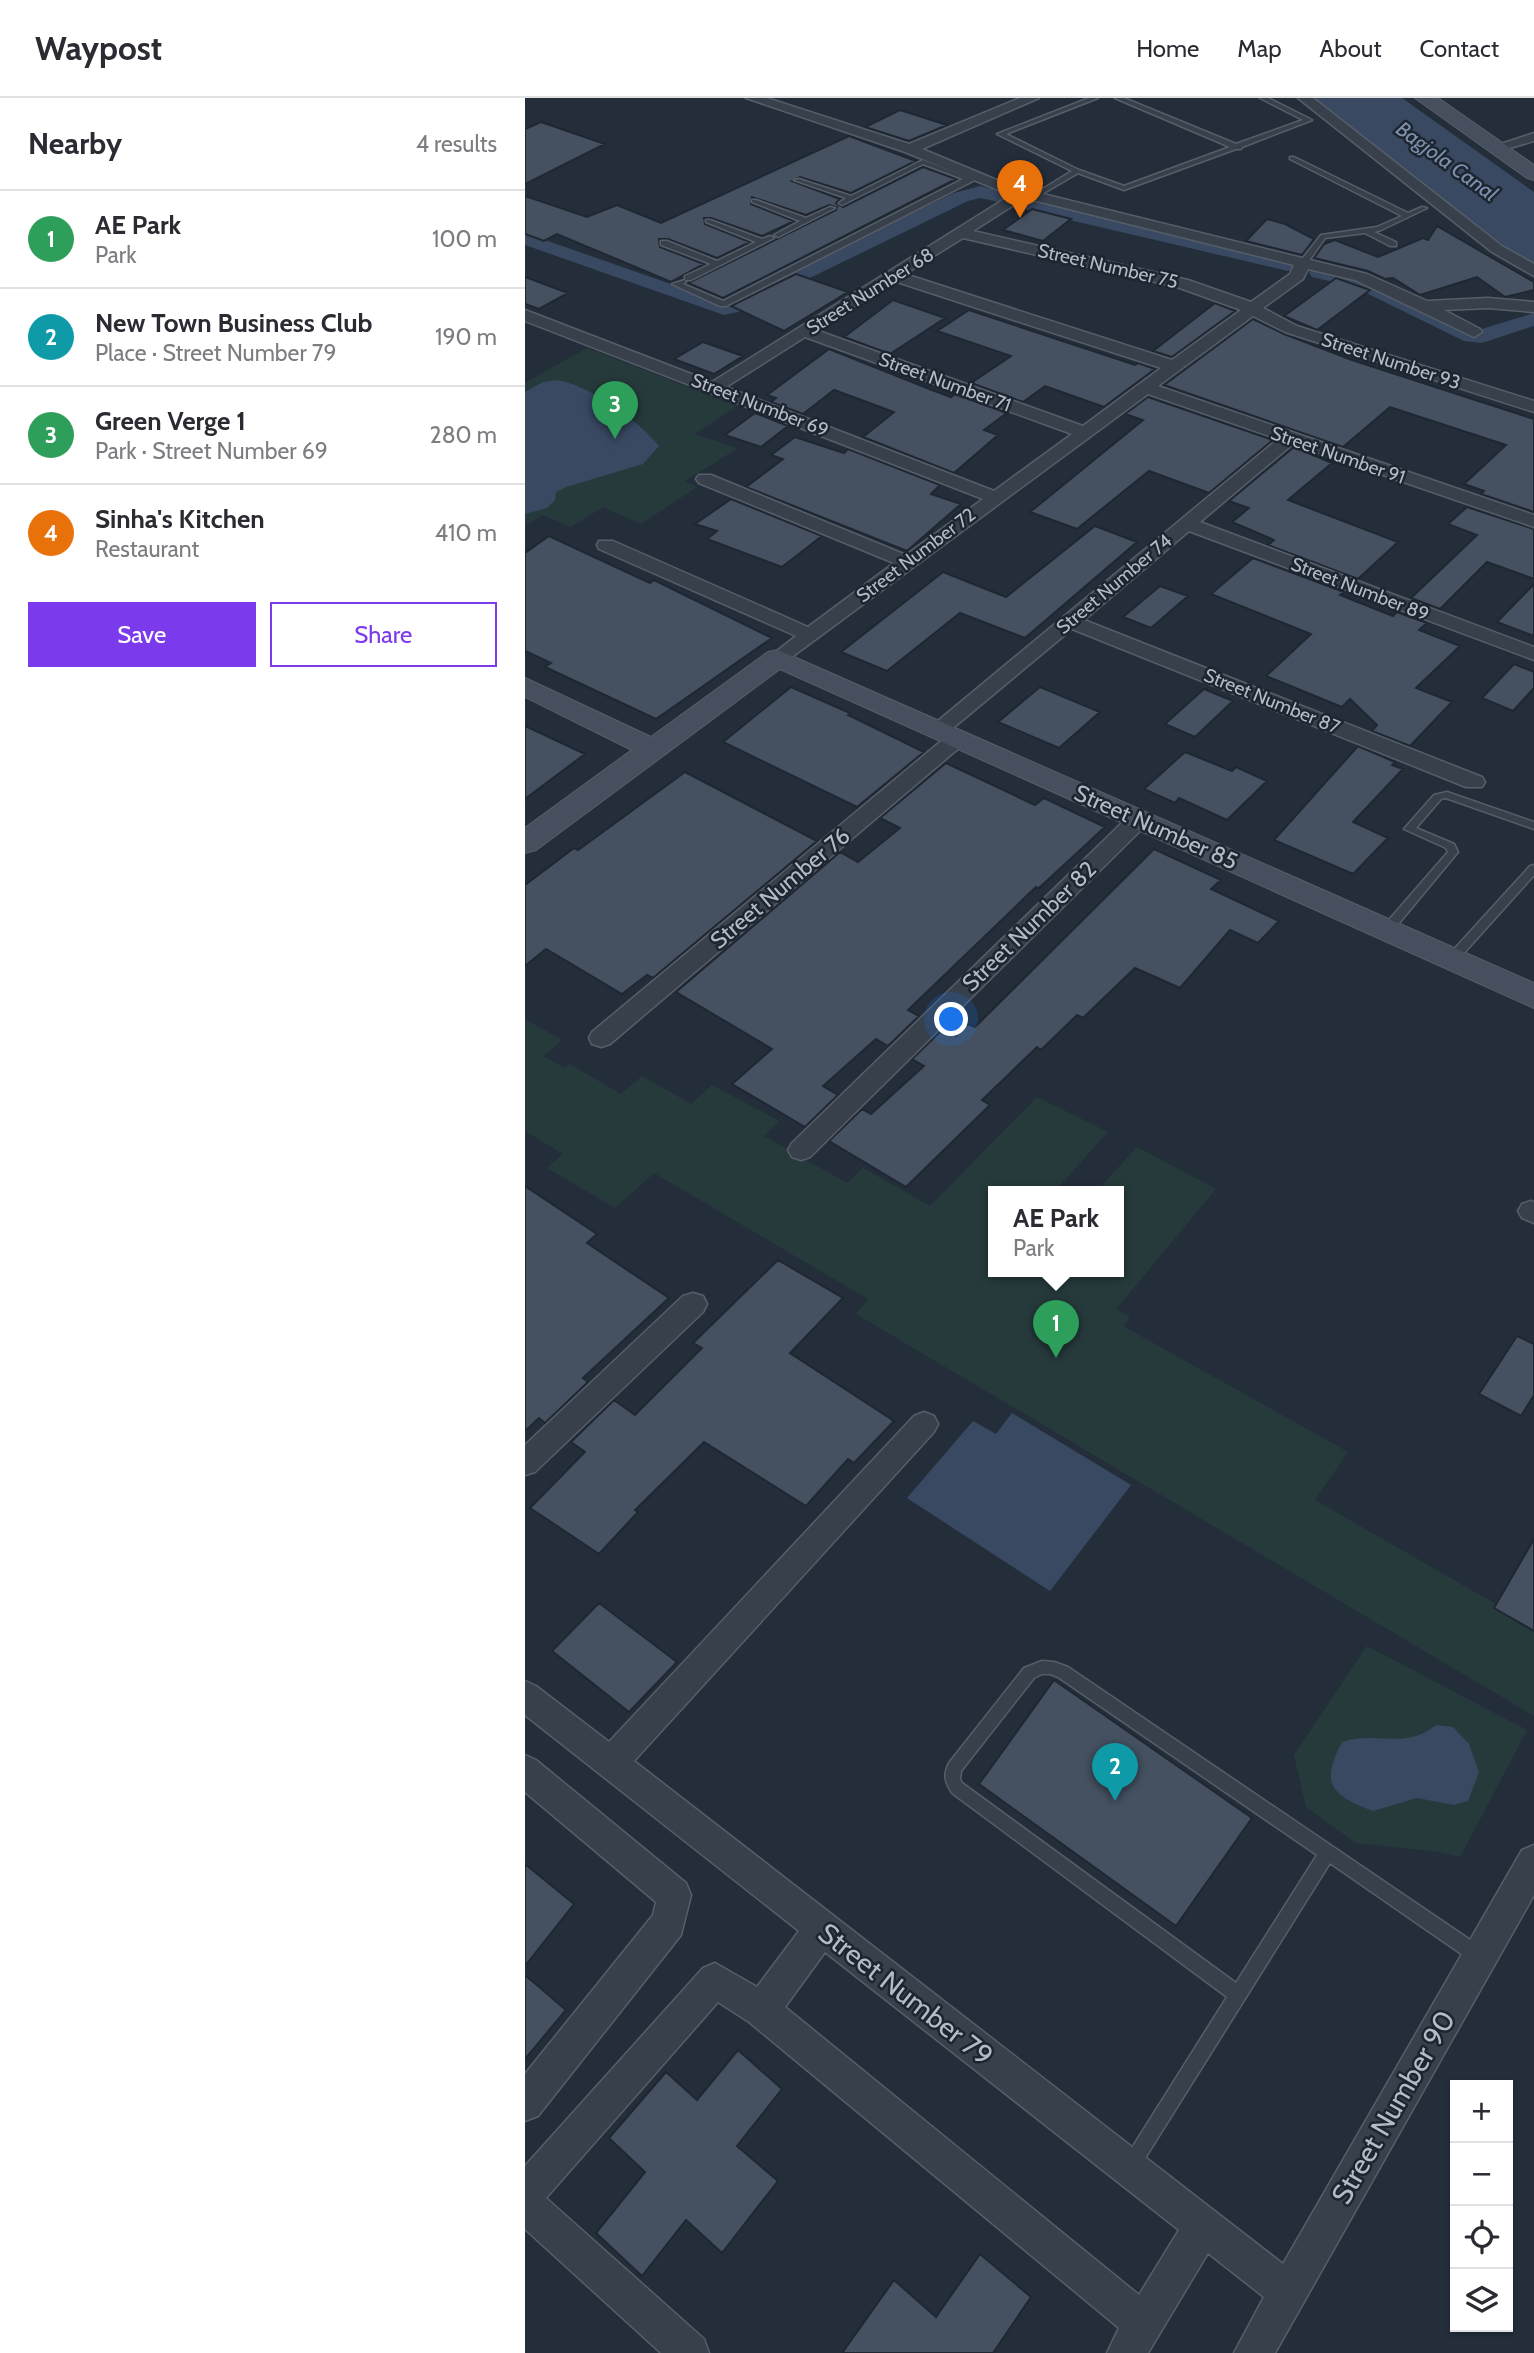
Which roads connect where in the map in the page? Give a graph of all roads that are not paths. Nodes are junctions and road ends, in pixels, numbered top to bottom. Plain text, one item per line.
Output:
1 (753, 98) edge
2 (1032, 98) edge
3 (1095, 98) edge
4 (1118, 98) edge
5 (1140, 98) edge
6 (1263, 98) edge
7 (1305, 98) edge
8 (1425, 98) edge
9 (1127, 102) junction
10 (1534, 137) edge
11 (1534, 146) edge
12 (1238, 148) junction
13 (910, 149) junction
14 (1501, 151) junction
15 (1292, 158) dead end
16 (1077, 171) junction
17 (1534, 174) edge
18 (969, 179) junction
19 (797, 180) dead end
20 (1006, 189) junction
21 (1029, 195) junction
22 (851, 198) junction
23 (754, 201) dead end
24 (842, 203) dead end
25 (832, 208) dead end
26 (1424, 208) dead end
27 (1408, 216) junction
28 (708, 221) dead end
29 (806, 221) junction
30 (1366, 231) junction
31 (962, 233) junction
32 (762, 242) junction
33 (664, 243) dead end
34 (1393, 244) dead end
35 (1303, 263) junction
36 (717, 264) junction
37 (1534, 271) edge
38 (895, 276) junction
39 (685, 280) joint
40 (1425, 306) junction
41 (1534, 307) edge
42 (1251, 308) junction
43 (525, 315) edge
44 (805, 332) junction
45 (1474, 332) dead end
46 (1172, 366) junction
47 (715, 387) junction
48 (1144, 387) junction
49 (1534, 407) edge
50 (1084, 432) junction
51 (1289, 439) junction
52 (705, 479) dead end
53 (994, 497) junction
54 (1534, 522) edge
55 (1187, 524) junction
56 (606, 545) dead end
57 (907, 562) junction
58 (1070, 621) junction
59 (810, 635) junction
60 (1534, 654) edge
61 (778, 658) junction
62 (525, 686) edge
63 (949, 733) junction
64 (653, 749) junction
65 (1474, 782) dead end
66 (1138, 820) junction
67 (1534, 827) edge
68 (525, 844) edge
69 (1534, 868) edge
70 (1387, 931) junction
71 (1451, 960) junction
72 (1534, 996) edge
73 (601, 1038) dead end
74 (801, 1150) dead end
75 (693, 1304) dead end
76 (924, 1424) dead end
77 (525, 1463) edge
78 (525, 1696) edge
79 (611, 1763) junction
80 (525, 1770) edge
81 (1327, 1853) junction
82 (1534, 1862) edge
83 (821, 1928) junction
84 (1480, 1957) junction
85 (1238, 1995) junction
86 (761, 2010) junction
87 (525, 2103) edge
88 (1129, 2168) junction
89 (525, 2194) edge
90 (525, 2204) edge
91 (1203, 2226) junction
92 (1287, 2291) junction
93 (1135, 2338) edge
94 (691, 2353) edge
95 (1253, 2353) edge

1 - 13 street
2 - 13 street
3 - 16 lane
4 - 9 lane
5 - 9 lane
6 - 12 lane
7 - 37 street
8 - 14 street
9 - 12 lane
10 - 14 street
11 - 14 street
12 - 16 lane
13 - 20 street
14 - 17 street
15 - 27 lane
16 - 21 lane
18 - 20 lane
18 - 22 lane
18 - 39 lane
19 - 22 lane
20 - 21 street
21 - 31 street, Street Number 68
21 - 35 street
22 - 24 lane
23 - 29 lane
25 - 29 lane
26 - 27 lane
27 - 30 lane
28 - 32 lane
29 - 32 lane
30 - 34 lane
30 - 35 lane
31 - 38 street, Street Number 68
31 - 42 street, Street Number 75
32 - 36 lane
33 - 36 lane
35 - 40 street
35 - 42 street, Street Number 72
36 - 39 lane
38 - 44 street, Street Number 68
38 - 46 street
40 - 41 street
40 - 45 street
42 - 46 street, Street Number 72
42 - 49 street, Street Number 93
43 - 47 street, Street Number 69
44 - 47 street, Street Number 68
44 - 50 street, Street Number 71
46 - 48 street, Street Number 72
47 - 53 street, Street Number 69
48 - 50 street, Street Number 72
48 - 51 street, Street Number 91
50 - 53 street, Street Number 72
51 - 54 street, Street Number 91
51 - 55 street, Street Number 74
52 - 57 street
53 - 57 street, Street Number 72
55 - 58 street, Street Number 74
55 - 60 street, Street Number 89
56 - 59 street
57 - 59 street, Street Number 72
58 - 63 street, Street Number 74
58 - 65 street, Street Number 87
59 - 61 street, Street Number 72
61 - 63 street, Street Number 85
61 - 64 street, Street Number 72
62 - 64 street
63 - 66 street, Street Number 85
63 - 73 street, Street Number 76
64 - 68 street, Street Number 72
66 - 70 street, Street Number 85
66 - 74 street, Street Number 82
67 - 70 lane
69 - 71 lane
70 - 71 street, Street Number 85
71 - 72 street, Street Number 85
75 - 77 street
76 - 79 street
78 - 79 street, Street Number 79
79 - 83 street, Street Number 79
80 - 87 street
81 - 84 lane
81 - 85 lane
81 - 85 lane
82 - 84 street, Street Number 90
83 - 86 street
83 - 88 street, Street Number 79
84 - 92 street, Street Number 90
85 - 88 lane
86 - 89 street
86 - 93 street
88 - 91 street, Street Number 79
90 - 94 street
91 - 92 street, Street Number 79
91 - 93 street
92 - 95 street, Street Number 90

